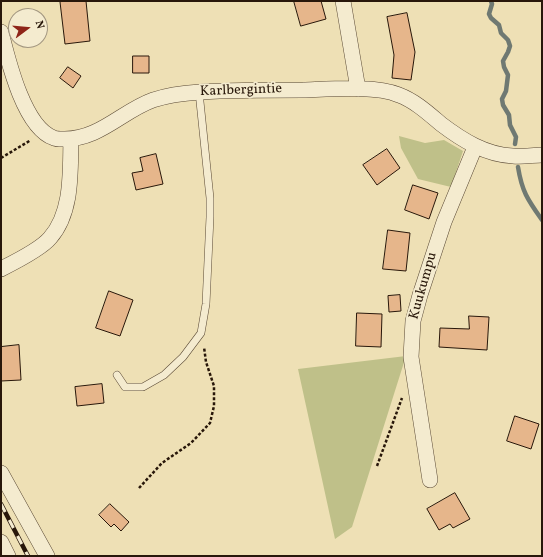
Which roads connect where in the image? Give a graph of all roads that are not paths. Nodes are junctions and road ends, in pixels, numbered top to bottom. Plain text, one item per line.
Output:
1 (343, 1) edge
2 (1, 32) edge
3 (358, 89) junction
4 (199, 92) junction
5 (71, 139) junction
6 (475, 147) junction
7 (542, 154) edge
8 (1, 269) edge
9 (117, 375) dead end
10 (1, 473) edge
11 (430, 480) dead end
12 (1, 542) edge
13 (8, 556) edge
14 (47, 556) edge

1 - 3 street
2 - 5 street, Karlbergintie
3 - 4 street, Karlbergintie
3 - 6 street, Karlbergintie
4 - 5 street, Karlbergintie
4 - 9 lane
5 - 8 street
6 - 7 street, Karlbergintie
6 - 11 street, Kuukumpu
10 - 14 street
12 - 13 street

